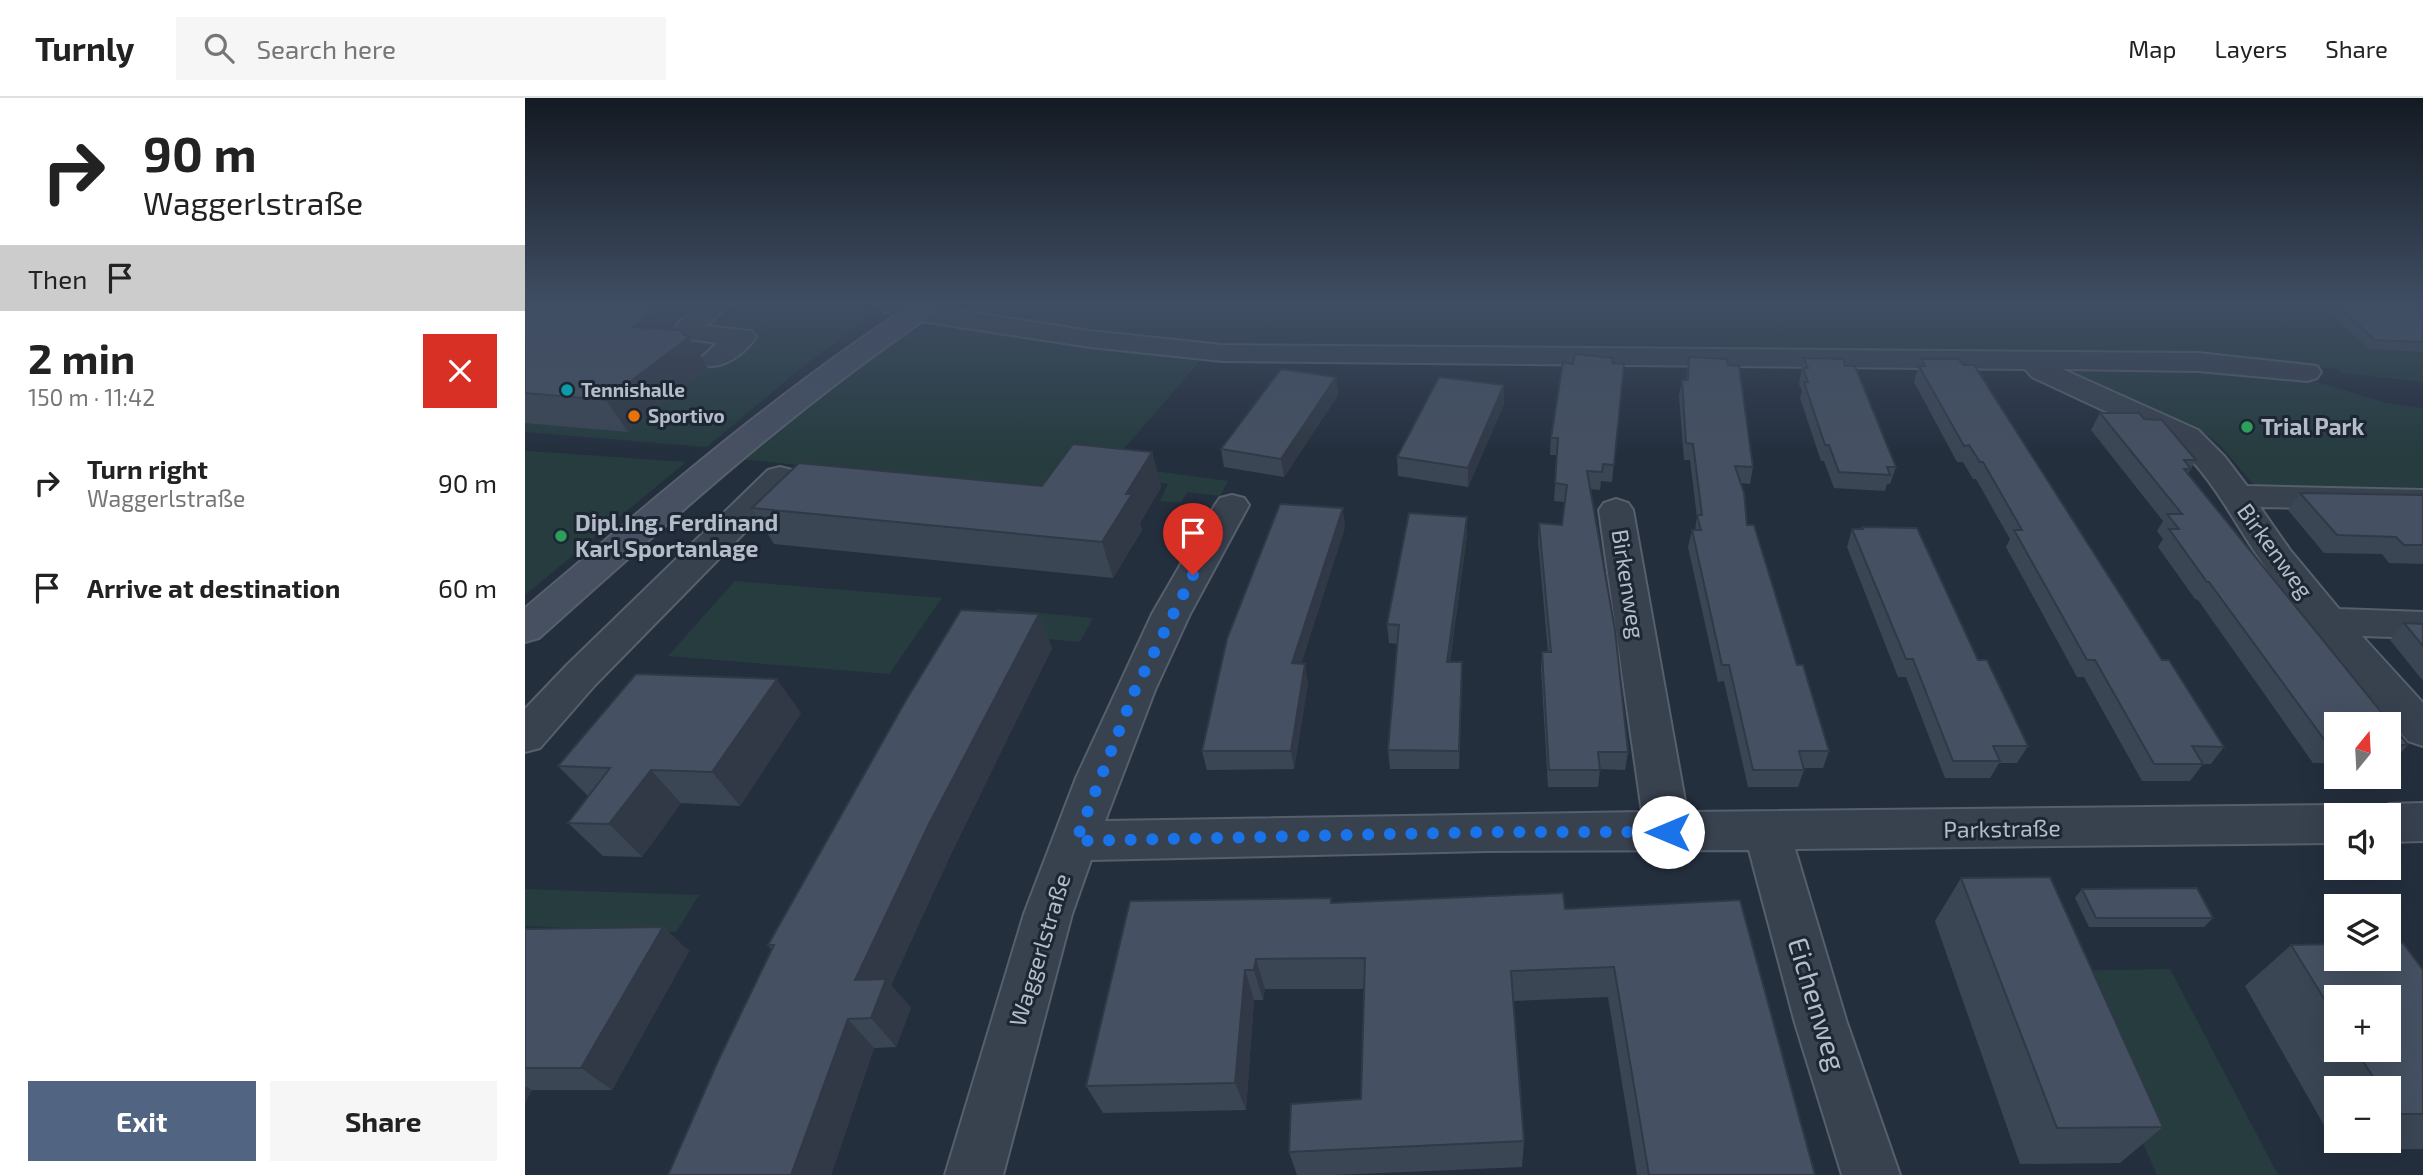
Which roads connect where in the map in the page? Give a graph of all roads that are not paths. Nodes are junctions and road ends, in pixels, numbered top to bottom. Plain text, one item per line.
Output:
1 (722, 352) edge
2 (859, 352) edge
3 (1215, 352) edge
4 (713, 359) dead end
5 (2033, 361) junction
6 (2307, 372) dead end
7 (780, 477) edge
8 (2235, 496) junction
9 (2423, 500) edge
10 (1232, 505) dead end
11 (1616, 510) dead end
12 (2327, 622) junction
13 (2423, 625) edge
14 (525, 629) edge
15 (2423, 730) edge
16 (525, 736) edge
17 (2423, 822) edge
18 (2401, 823) edge
19 (2324, 824) edge
20 (1767, 831) junction
21 (1668, 832) junction
22 (1076, 841) junction
23 (974, 1175) edge
24 (1871, 1175) edge

1 - 4 street
2 - 14 street
3 - 5 street
5 - 6 street
5 - 8 street
7 - 16 street
8 - 9 street, Birkenweg
8 - 12 street, Birkenweg
10 - 22 street, Waggerlstraße
11 - 21 street, Birkenweg
12 - 13 street, Birkenweg
12 - 15 street, Birkenweg
17 - 18 street
19 - 20 street, Parkstraße
20 - 21 street, Parkstraße
20 - 24 street, Eichenweg
21 - 22 street, Parkstraße
22 - 23 street, Waggerlstraße

